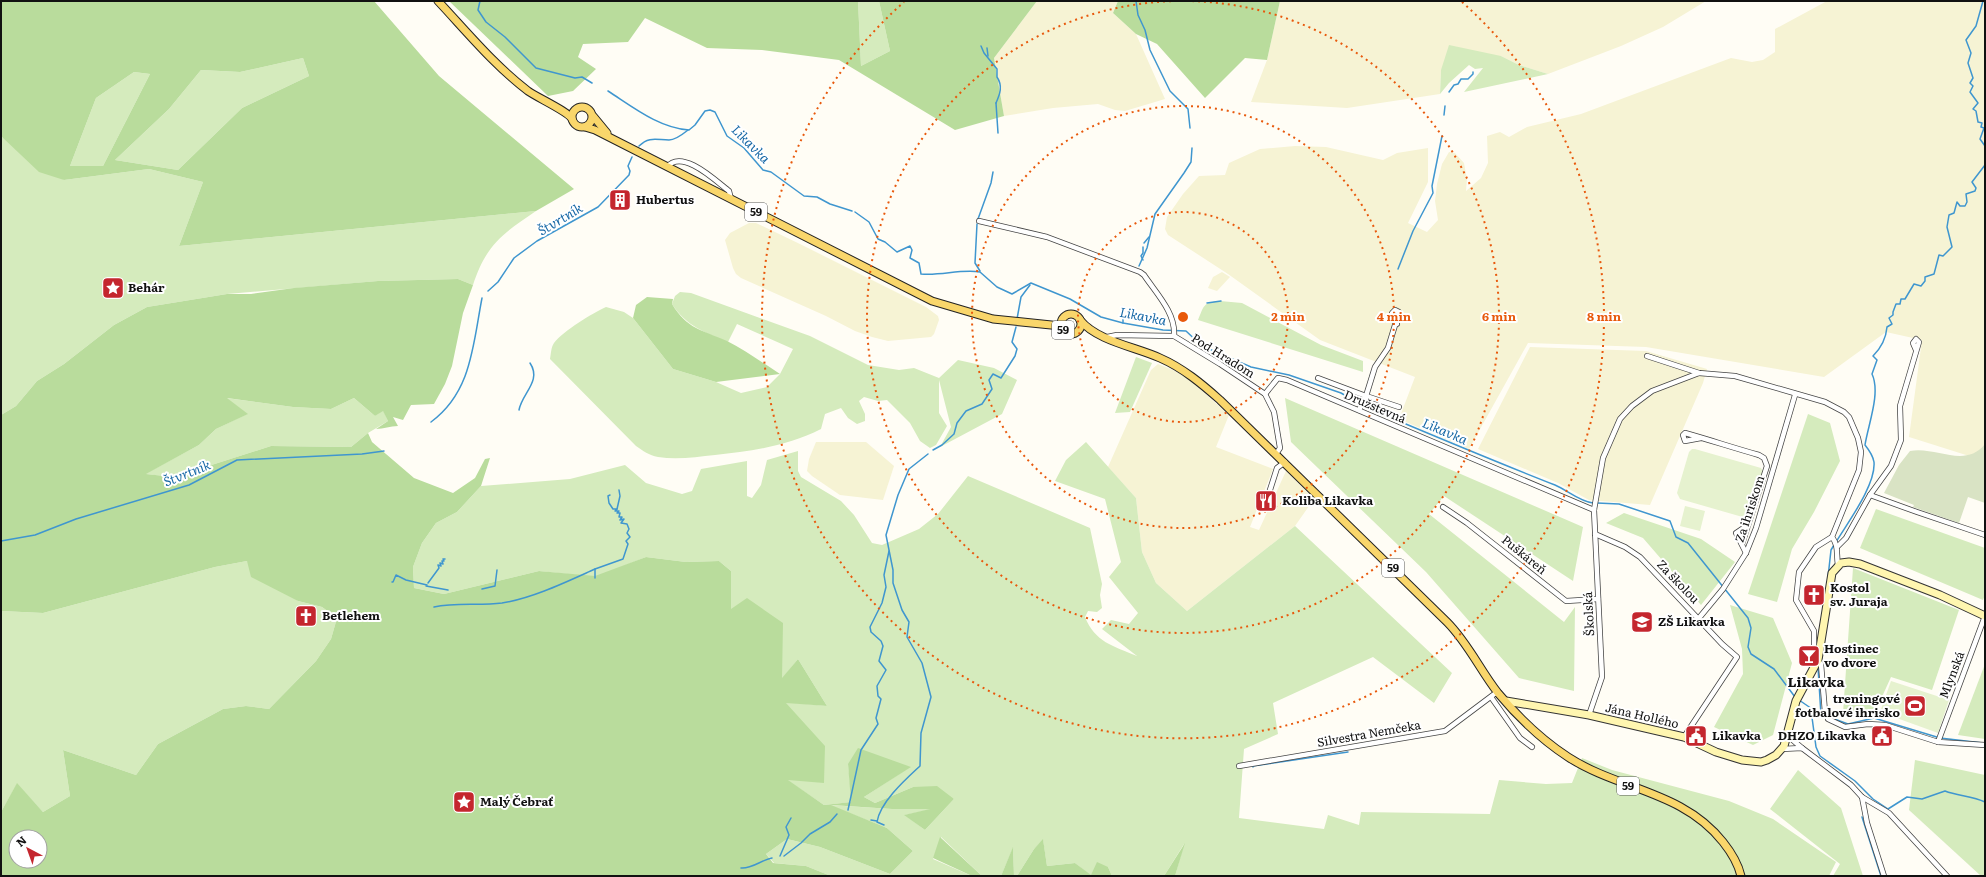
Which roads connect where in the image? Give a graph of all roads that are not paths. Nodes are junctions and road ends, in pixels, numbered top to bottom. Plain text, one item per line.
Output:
1 (438, 1) edge
2 (550, 105) junction
3 (577, 108) junction
4 (593, 116) junction
5 (572, 119) junction
6 (585, 127) junction
7 (611, 138) junction
8 (667, 168) junction
9 (731, 199) junction
10 (979, 221) dead end
11 (1063, 317) junction
12 (1080, 320) junction
13 (1026, 323) junction
14 (1397, 324) dead end
15 (1061, 326) junction
16 (1089, 329) junction
17 (1078, 331) junction
18 (1174, 332) junction
19 (1107, 337) junction
20 (1916, 350) dead end
21 (1647, 356) dead end
22 (1699, 373) junction
23 (1318, 378) dead end
24 (1265, 394) junction
25 (1795, 395) junction
26 (1366, 396) junction
27 (1399, 407) dead end
28 (1359, 410) junction
29 (1701, 438) dead end
30 (1276, 454) junction
31 (1285, 462) junction
32 (1269, 493) dead end
33 (1870, 495) junction
34 (1443, 507) dead end
35 (1594, 510) junction
36 (1748, 525) junction
37 (1595, 534) junction
38 (1985, 535) edge
39 (1832, 537) junction
40 (1742, 544) junction
41 (1837, 547) junction
42 (1746, 553) junction
43 (1838, 565) junction
44 (1598, 599) junction
45 (1985, 616) edge
46 (1699, 618) junction
47 (1818, 660) junction
48 (1494, 694) junction
49 (1506, 701) junction
50 (1825, 712) dead end
51 (1589, 715) junction
52 (1828, 719) dead end
53 (1788, 736) junction
54 (1684, 737) junction
55 (1939, 739) junction
56 (1985, 746) edge
57 (1532, 747) dead end
58 (1802, 748) junction
59 (1782, 749) junction
60 (1240, 766) dead end
61 (1862, 797) junction
62 (1873, 803) junction
63 (1864, 810) junction
64 (1741, 876) edge
65 (1884, 876) edge
66 (1947, 876) edge

1 - 2 main road, 59
2 - 3 main road, 59
2 - 5 main road, 59
3 - 4 main road, 59
3 - 5 main road
4 - 6 main road
4 - 7 main road, 59
5 - 6 main road, 59
6 - 7 main road, 59
7 - 8 main road, 59
8 - 9 main road, 59
8 - 9 street
9 - 13 main road, 59
10 - 18 street
11 - 12 main road, 59
11 - 13 main road, 59
11 - 15 main road, 59
12 - 16 main road, 59
12 - 17 main road, 59
13 - 15 main road, 59
14 - 26 street
15 - 17 main road, 59
16 - 17 main road, 59
16 - 19 main road, 59
18 - 19 street, Pod Hradom
18 - 24 street, Pod Hradom
19 - 30 main road, 59
20 - 33 street
21 - 22 street
22 - 25 street
22 - 35 street, Školská
23 - 26 street
24 - 28 street, Družstevná
24 - 30 street
25 - 39 street
25 - 42 street, Za ihriskom
26 - 27 street
26 - 28 street
28 - 35 street, Družstevná
29 - 36 street
30 - 31 main road, 59
31 - 32 street
31 - 48 main road, 59
33 - 38 street
33 - 41 street
34 - 44 street, Puškáreň
35 - 37 street, Školská
36 - 40 street
36 - 40 street
37 - 44 street, Školská
37 - 46 street, Za školou
39 - 41 street
39 - 47 street
40 - 42 street
41 - 43 street
42 - 46 street, Za ihriskom
43 - 45 street
43 - 47 street
44 - 51 street, Školská
45 - 55 street, Mlynská
46 - 54 street, Za školou
47 - 50 street
47 - 53 street
48 - 49 main road, 59
48 - 57 street
48 - 60 street, Silvestra Nemčeka
49 - 51 street, Jána Hollého
49 - 64 main road, 59
51 - 54 street, Jána Hollého
52 - 55 street
53 - 58 street
53 - 59 street
54 - 59 street, Jána Hollého
55 - 56 street
58 - 59 street
58 - 61 street
61 - 62 street
61 - 63 street
62 - 63 street
62 - 66 street
63 - 65 street

